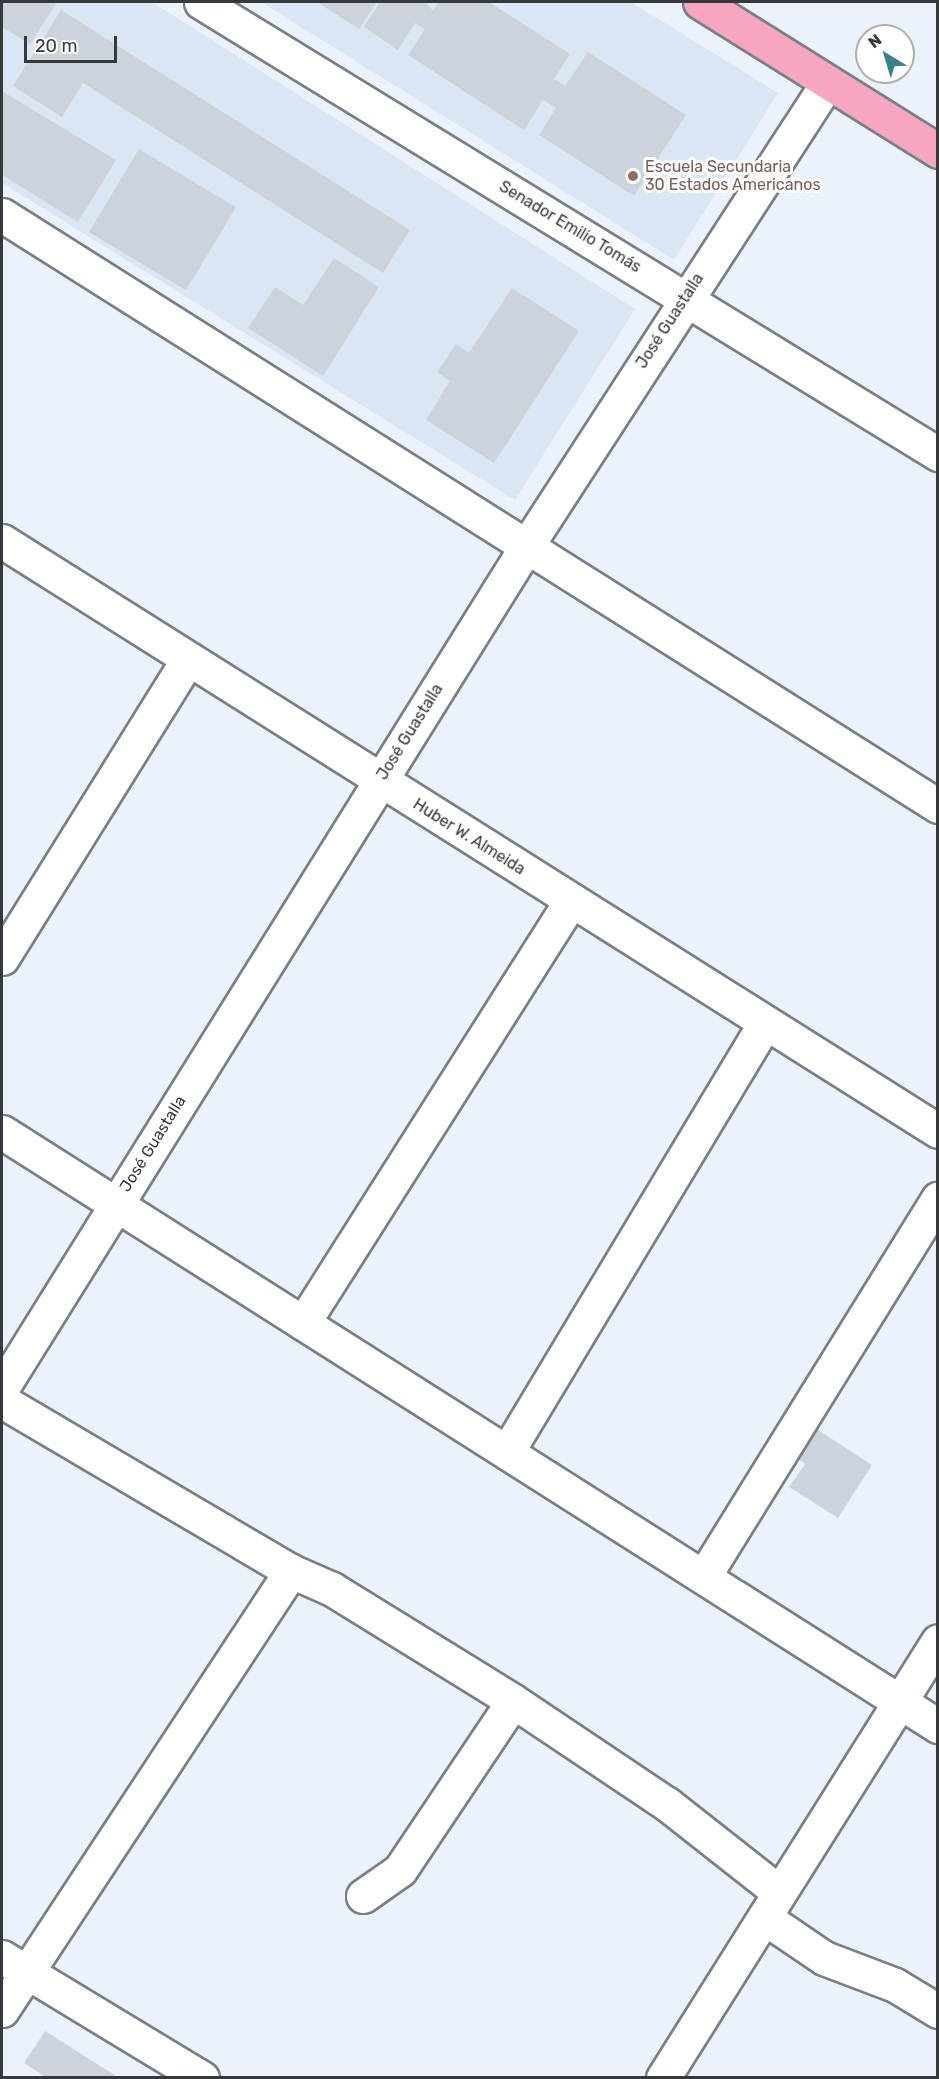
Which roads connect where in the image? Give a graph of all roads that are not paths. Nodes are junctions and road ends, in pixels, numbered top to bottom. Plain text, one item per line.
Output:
1 (201, 2) edge
2 (700, 2) edge
3 (828, 82) junction
4 (938, 152) edge
5 (2, 215) edge
6 (685, 297) junction
7 (938, 454) edge
8 (526, 547) junction
9 (4, 548) edge
10 (188, 658) junction
11 (380, 781) junction
12 (938, 806) edge
13 (571, 901) junction
14 (2, 958) edge
15 (765, 1023) junction
16 (938, 1131) edge
17 (2, 1132) edge
18 (938, 1199) edge
19 (115, 1204) junction
20 (303, 1323) junction
21 (2, 1388) edge
22 (2, 1401) edge
23 (507, 1452) junction
24 (291, 1571) junction
25 (704, 1576) junction
26 (938, 1641) edge
27 (513, 1701) junction
28 (899, 1702) junction
29 (938, 1726) edge
30 (363, 1896) dead end
31 (772, 1905) junction
32 (13, 1965) edge
33 (2, 2010) edge
34 (938, 2011) edge
35 (201, 2078) edge
36 (663, 2078) edge

1 - 6 street, Senador Emilio Tomás
2 - 3 main road
3 - 4 main road
3 - 6 street, José Guastalla
5 - 8 street
6 - 7 street, Senador Emilio Tomás
6 - 8 street, José Guastalla
8 - 11 street, José Guastalla
8 - 12 street
9 - 10 street, Huber W. Almeida
10 - 11 street, Huber W. Almeida
10 - 14 street
11 - 13 street, Huber W. Almeida
11 - 19 street, José Guastalla
13 - 15 street, Huber W. Almeida
13 - 20 street
15 - 16 street, Huber W. Almeida
15 - 23 street
17 - 19 street
18 - 25 street
19 - 20 street
19 - 21 street, José Guastalla
20 - 23 street
22 - 24 street
23 - 25 street
24 - 27 street
24 - 32 street
25 - 28 street
26 - 28 street
27 - 30 street
27 - 31 street
28 - 29 street
28 - 31 street
31 - 34 street
31 - 36 street
32 - 33 street
32 - 35 street

